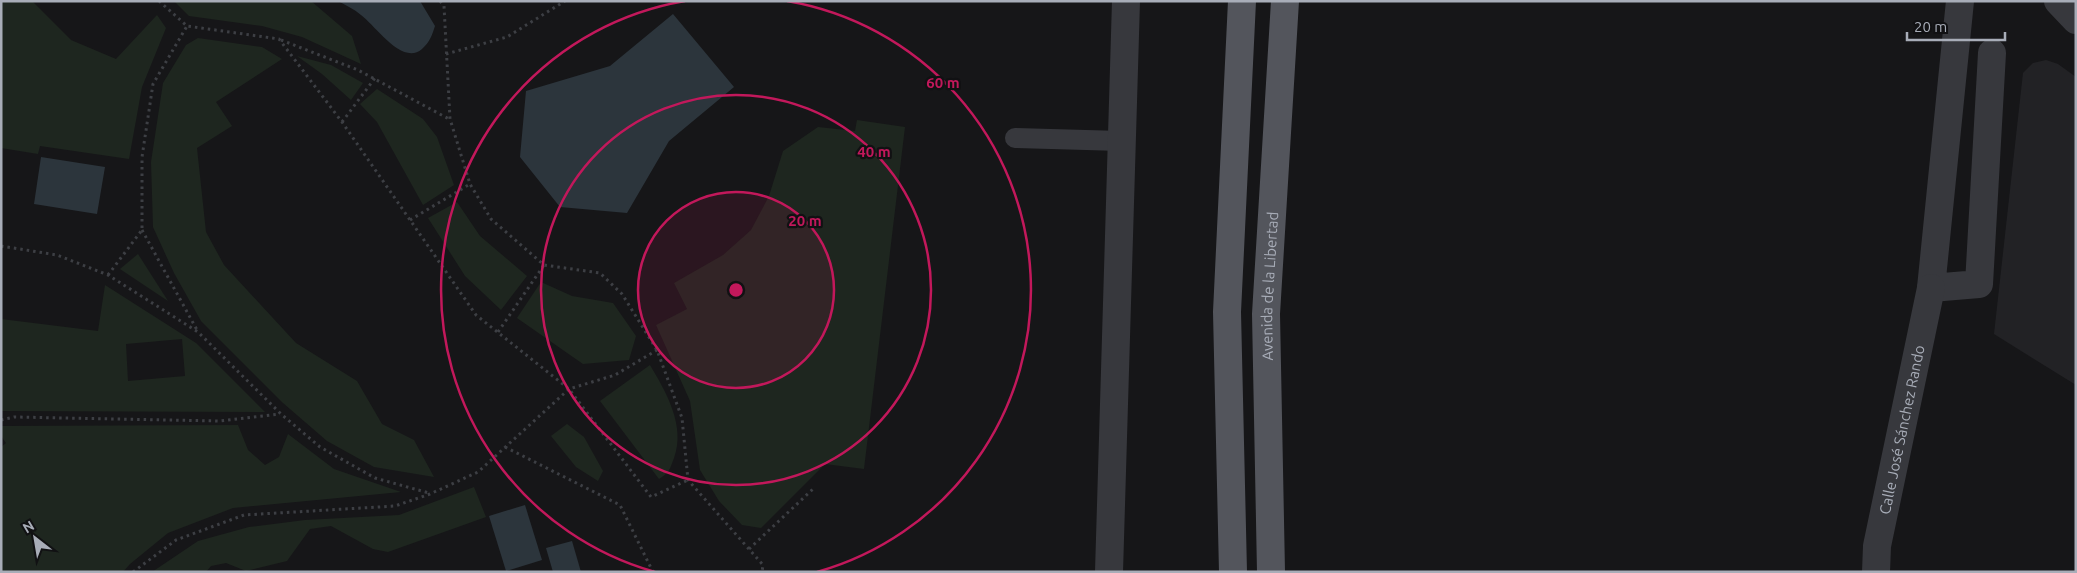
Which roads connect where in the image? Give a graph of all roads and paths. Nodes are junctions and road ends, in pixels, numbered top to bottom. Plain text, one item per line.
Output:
1 (159, 1) edge
2 (440, 1) edge
3 (565, 1) edge
4 (1126, 1) edge
5 (1242, 1) edge
6 (1285, 1) edge
7 (1960, 1) edge
8 (2058, 1) edge
9 (2076, 20) edge
10 (187, 26) junction
11 (279, 39) junction
12 (1992, 53) dead end
13 (446, 54) junction
14 (375, 78) junction
15 (450, 119) junction
16 (342, 122) junction
17 (1015, 138) dead end
18 (1121, 141) junction
19 (470, 184) junction
20 (410, 220) junction
21 (142, 230) junction
22 (1, 246) edge
23 (544, 265) junction
24 (108, 275) junction
25 (1931, 288) junction
26 (198, 332) junction
27 (498, 332) junction
28 (657, 350) junction
29 (569, 389) junction
30 (281, 414) junction
31 (1, 420) edge
32 (505, 448) junction
33 (688, 480) junction
34 (813, 489) dead end
35 (430, 494) junction
36 (749, 549) junction
37 (133, 572) edge
38 (653, 572) edge
39 (762, 572) edge
40 (1109, 572) edge
41 (1233, 572) edge
42 (1271, 572) edge
43 (1876, 572) edge

1 - 10 path
2 - 13 path
3 - 13 path
4 - 18 street
5 - 41 main road
6 - 42 main road, Avenida de la Libertad
7 - 25 street, Calle José Sánchez Rando
8 - 9 street
10 - 11 path
10 - 21 path
11 - 14 path
11 - 16 path
12 - 25 street
13 - 15 path
14 - 15 path
14 - 16 path
15 - 19 path
16 - 20 path
17 - 18 lane
18 - 40 street
19 - 20 path
19 - 23 path
20 - 27 path
21 - 24 path
21 - 26 path
22 - 24 path
23 - 27 path
23 - 28 path
24 - 26 path
25 - 43 street, Calle José Sánchez Rando
26 - 30 path
27 - 29 path
28 - 29 path
28 - 33 path
29 - 32 path
29 - 33 path
30 - 31 path
30 - 35 path
32 - 35 path
32 - 38 path
33 - 36 path
34 - 36 path
35 - 37 path
36 - 39 path

